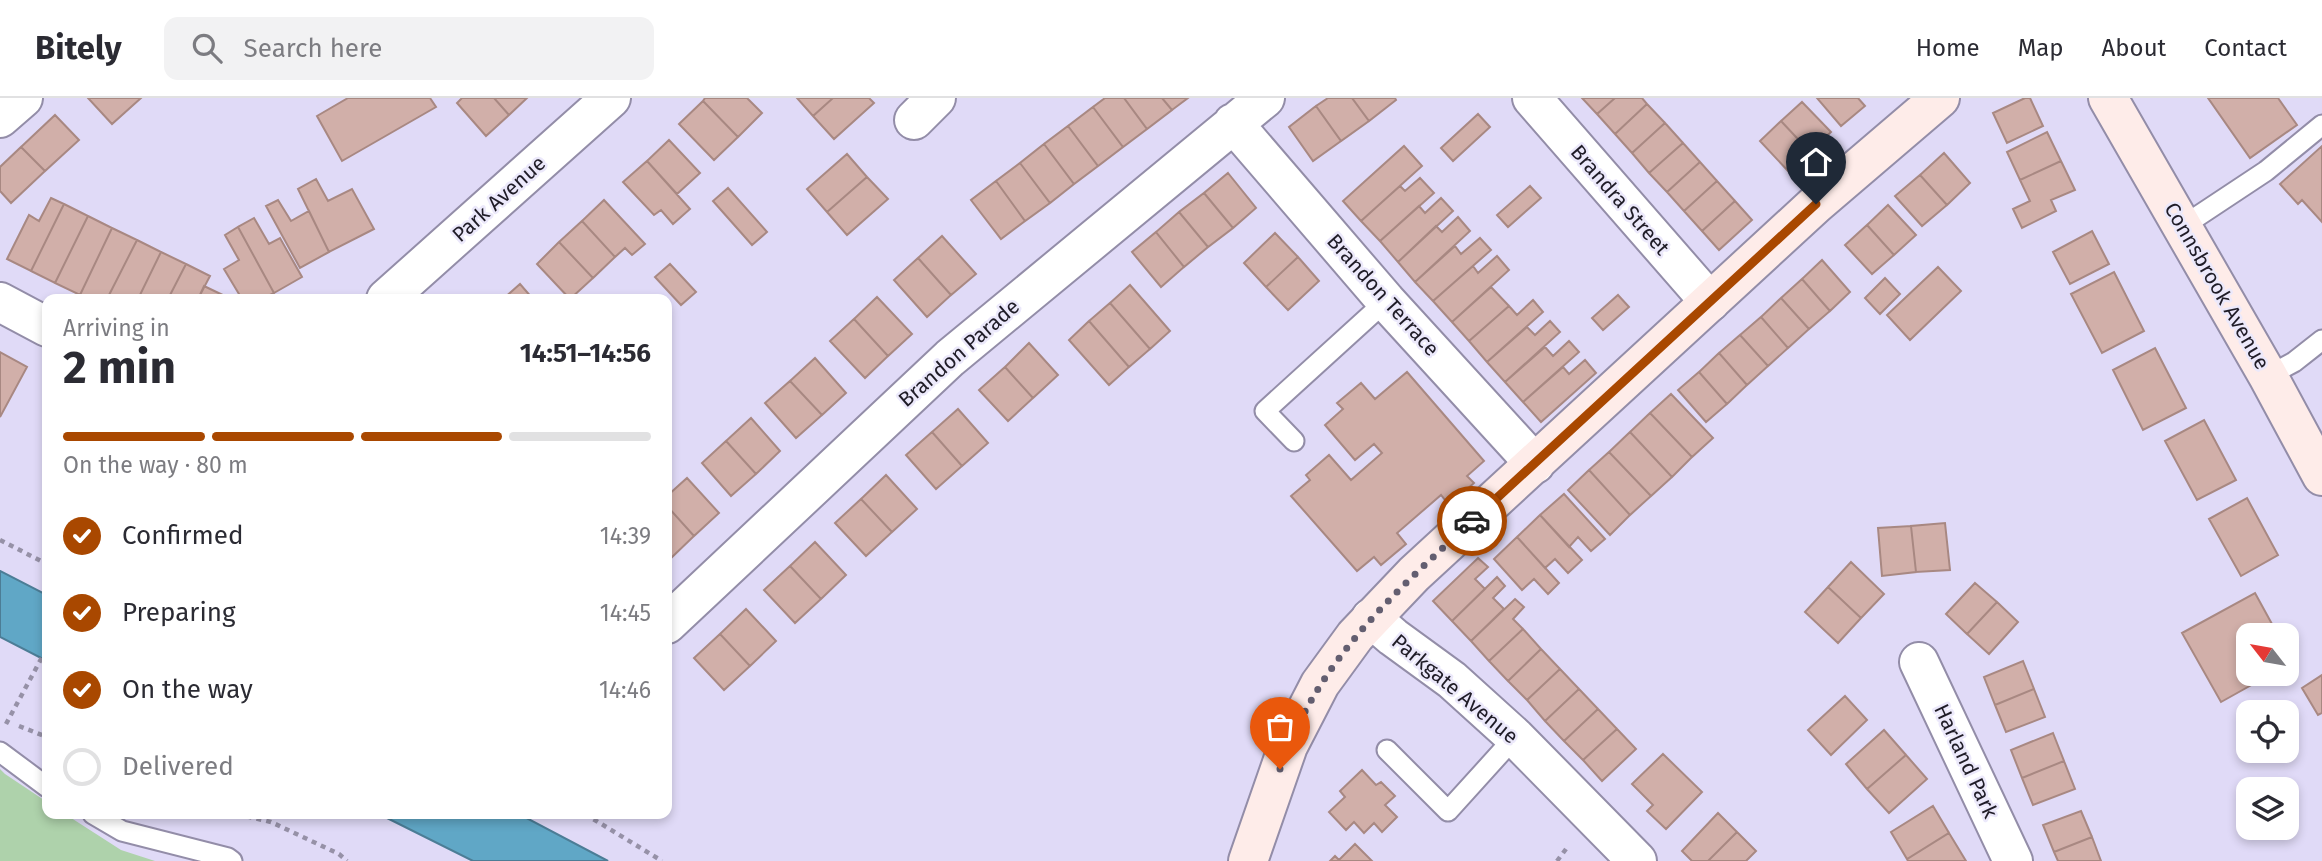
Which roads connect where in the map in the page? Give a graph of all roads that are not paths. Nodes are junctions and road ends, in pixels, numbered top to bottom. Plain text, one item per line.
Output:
1 (23, 98) edge
2 (611, 98) edge
3 (1265, 98) edge
4 (1532, 98) edge
5 (1940, 98) edge
6 (2108, 98) edge
7 (0, 118) edge
8 (1233, 122) junction
9 (2322, 125) edge
10 (2182, 226) junction
11 (392, 294) edge
12 (1386, 301) junction
13 (0, 302) edge
14 (1710, 302) junction
15 (42, 324) edge
16 (2322, 340) edge
17 (2268, 376) junction
18 (1294, 441) dead end
19 (1535, 464) junction
20 (2322, 476) edge
21 (1371, 618) junction
22 (672, 620) edge
23 (1919, 662) dead end
24 (1516, 737) junction
25 (1387, 750) dead end
26 (0, 752) edge
27 (42, 783) edge
28 (102, 819) edge
29 (232, 861) edge
30 (1248, 861) edge
31 (1637, 861) edge
32 (2013, 861) edge

1 - 7 street
2 - 11 street, Park Avenue
3 - 8 street, Brandon Parade
4 - 14 street, Brandra Street
5 - 14 street, Parkgate Avenue
6 - 10 street, Connsbrook Avenue
8 - 12 street, Brandon Terrace
8 - 22 street, Brandon Parade
9 - 10 lane
10 - 17 street, Connsbrook Avenue
12 - 18 lane
12 - 19 street, Brandon Terrace
13 - 15 street
14 - 19 street, Parkgate Avenue
16 - 17 lane
17 - 20 street, Connsbrook Avenue
19 - 21 street, Parkgate Avenue
21 - 24 street, Parkgate Avenue
21 - 30 street
23 - 32 street, Harland Park
24 - 25 lane
24 - 31 street, Parkgate Avenue
26 - 27 lane
28 - 29 lane

